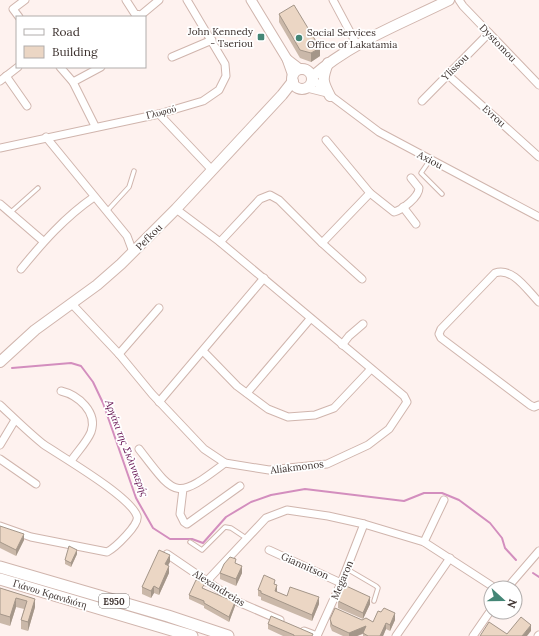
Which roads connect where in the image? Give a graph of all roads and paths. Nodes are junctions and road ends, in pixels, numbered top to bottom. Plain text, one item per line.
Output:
1 (25, 0) edge
2 (126, 0) edge
3 (160, 0) edge
4 (187, 0) edge
5 (251, 0) edge
6 (333, 0) edge
7 (449, 0) edge
8 (459, 0) edge
9 (18, 16) edge
10 (489, 33) junction
11 (212, 40) junction
12 (357, 45) junction
13 (172, 57) dead end
14 (327, 63) junction
15 (17, 68) edge
16 (61, 68) edge
17 (99, 68) edge
18 (448, 75) junction
19 (6, 76) junction
20 (303, 78) junction
21 (0, 81) edge
22 (73, 82) junction
23 (539, 85) edge
24 (328, 95) junction
25 (422, 101) dead end
26 (27, 106) dead end
27 (159, 114) junction
28 (95, 126) junction
29 (46, 138) junction
30 (326, 140) dead end
31 (0, 148) edge
32 (539, 157) edge
33 (430, 160) junction
34 (212, 170) junction
35 (134, 171) dead end
36 (411, 178) dead end
37 (38, 188) dead end
38 (370, 193) junction
39 (442, 194) dead end
40 (94, 197) junction
41 (0, 204) edge
42 (403, 207) junction
43 (176, 210) junction
44 (11, 212) junction
45 (106, 212) junction
46 (539, 217) edge
47 (416, 224) dead end
48 (128, 236) junction
49 (43, 241) junction
50 (143, 242) junction
51 (220, 242) junction
52 (322, 244) junction
53 (133, 252) junction
54 (21, 269) dead end
55 (264, 278) junction
56 (362, 279) dead end
57 (539, 302) edge
58 (70, 303) junction
59 (159, 308) dead end
60 (310, 319) junction
61 (363, 324) dead end
62 (342, 345) junction
63 (203, 351) junction
64 (119, 354) junction
65 (0, 362) edge
66 (370, 370) junction
67 (61, 391) dead end
68 (247, 393) junction
69 (159, 402) junction
70 (0, 405) edge
71 (539, 405) edge
72 (15, 420) junction
73 (0, 444) edge
74 (139, 449) dead end
75 (0, 459) edge
76 (71, 461) junction
77 (225, 463) junction
78 (36, 484) dead end
79 (240, 486) dead end
80 (183, 489) junction
81 (444, 500) dead end
82 (364, 524) junction
83 (0, 526) edge
84 (246, 538) junction
85 (190, 542) dead end
86 (424, 542) junction
87 (269, 550) dead end
88 (539, 552) edge
89 (167, 554) edge
90 (450, 558) junction
91 (0, 567) edge
92 (347, 569) junction
93 (0, 579) edge
94 (483, 580) edge
95 (514, 580) edge
96 (206, 582) junction
97 (341, 583) junction
98 (374, 601) dead end
99 (484, 620) edge
100 (285, 622) edge
101 (298, 628) edge
102 (192, 636) edge
103 (228, 636) edge
104 (317, 636) edge
105 (396, 636) edge
106 (473, 636) edge

1 - 9 street
2 - 3 street
4 - 11 street, Γλυφού
5 - 20 street
6 - 12 street
7 - 12 main road, Pefkou
8 - 10 street, Dystomou
10 - 18 street, Ylissou
10 - 23 street, Dystomou
11 - 13 street
11 - 27 street, Γλυφού
12 - 14 main road, Pefkou
14 - 20 main road, Pefkou
14 - 24 main road
15 - 19 street
16 - 22 street
17 - 22 street
18 - 25 street, Ylissou
18 - 32 street, Evrou
19 - 21 street
19 - 26 street
20 - 24 street, Axiou
20 - 24 street, Axiou
20 - 34 main road, Pefkou
22 - 28 street
24 - 33 street, Axiou
27 - 28 street, Γλυφού
27 - 34 street
28 - 29 street, Γλυφού
29 - 31 street, Γλυφού
29 - 40 street
30 - 38 street
33 - 39 lane
33 - 46 street, Axiou
34 - 43 main road, Pefkou
35 - 45 lane
36 - 42 street
37 - 44 lane
38 - 42 street
38 - 52 street
40 - 45 street
40 - 49 street
41 - 44 street
42 - 47 street
43 - 50 main road, Pefkou
43 - 51 street, Aliakmonos
44 - 49 street
45 - 48 street
48 - 50 street
48 - 53 street
49 - 54 street
50 - 53 main road, Pefkou
51 - 52 street
51 - 55 street, Aliakmonos
52 - 56 street
53 - 58 main road, Pefkou
55 - 60 street, Aliakmonos
55 - 63 street
57 - 71 street
58 - 64 street, Aliakmonos
58 - 65 main road, Pefkou
59 - 64 street
60 - 62 street, Aliakmonos
60 - 68 street
61 - 62 street
62 - 66 street, Aliakmonos
63 - 68 street
63 - 69 street
64 - 69 street, Aliakmonos
66 - 68 street
66 - 77 street, Aliakmonos
67 - 76 street
69 - 77 street, Aliakmonos
70 - 72 street
72 - 73 street
72 - 76 street
74 - 80 street
75 - 78 street
76 - 83 street
77 - 80 street
79 - 80 street
81 - 86 street
82 - 84 street
82 - 86 street
82 - 92 street, Megaron
84 - 85 lane
84 - 96 street
86 - 90 street
87 - 97 street, Giannitson
88 - 95 street
89 - 96 street, Alexandreias
90 - 94 street
90 - 105 street
91 - 103 main road, Γιάνου Κρανιδιότη / E950
92 - 97 street, Megaron
92 - 98 lane
93 - 102 main road, Γιάνου Κρανιδιότη / E950
96 - 100 street, Alexandreias
97 - 104 street, Megaron
99 - 106 street
101 - 104 street

